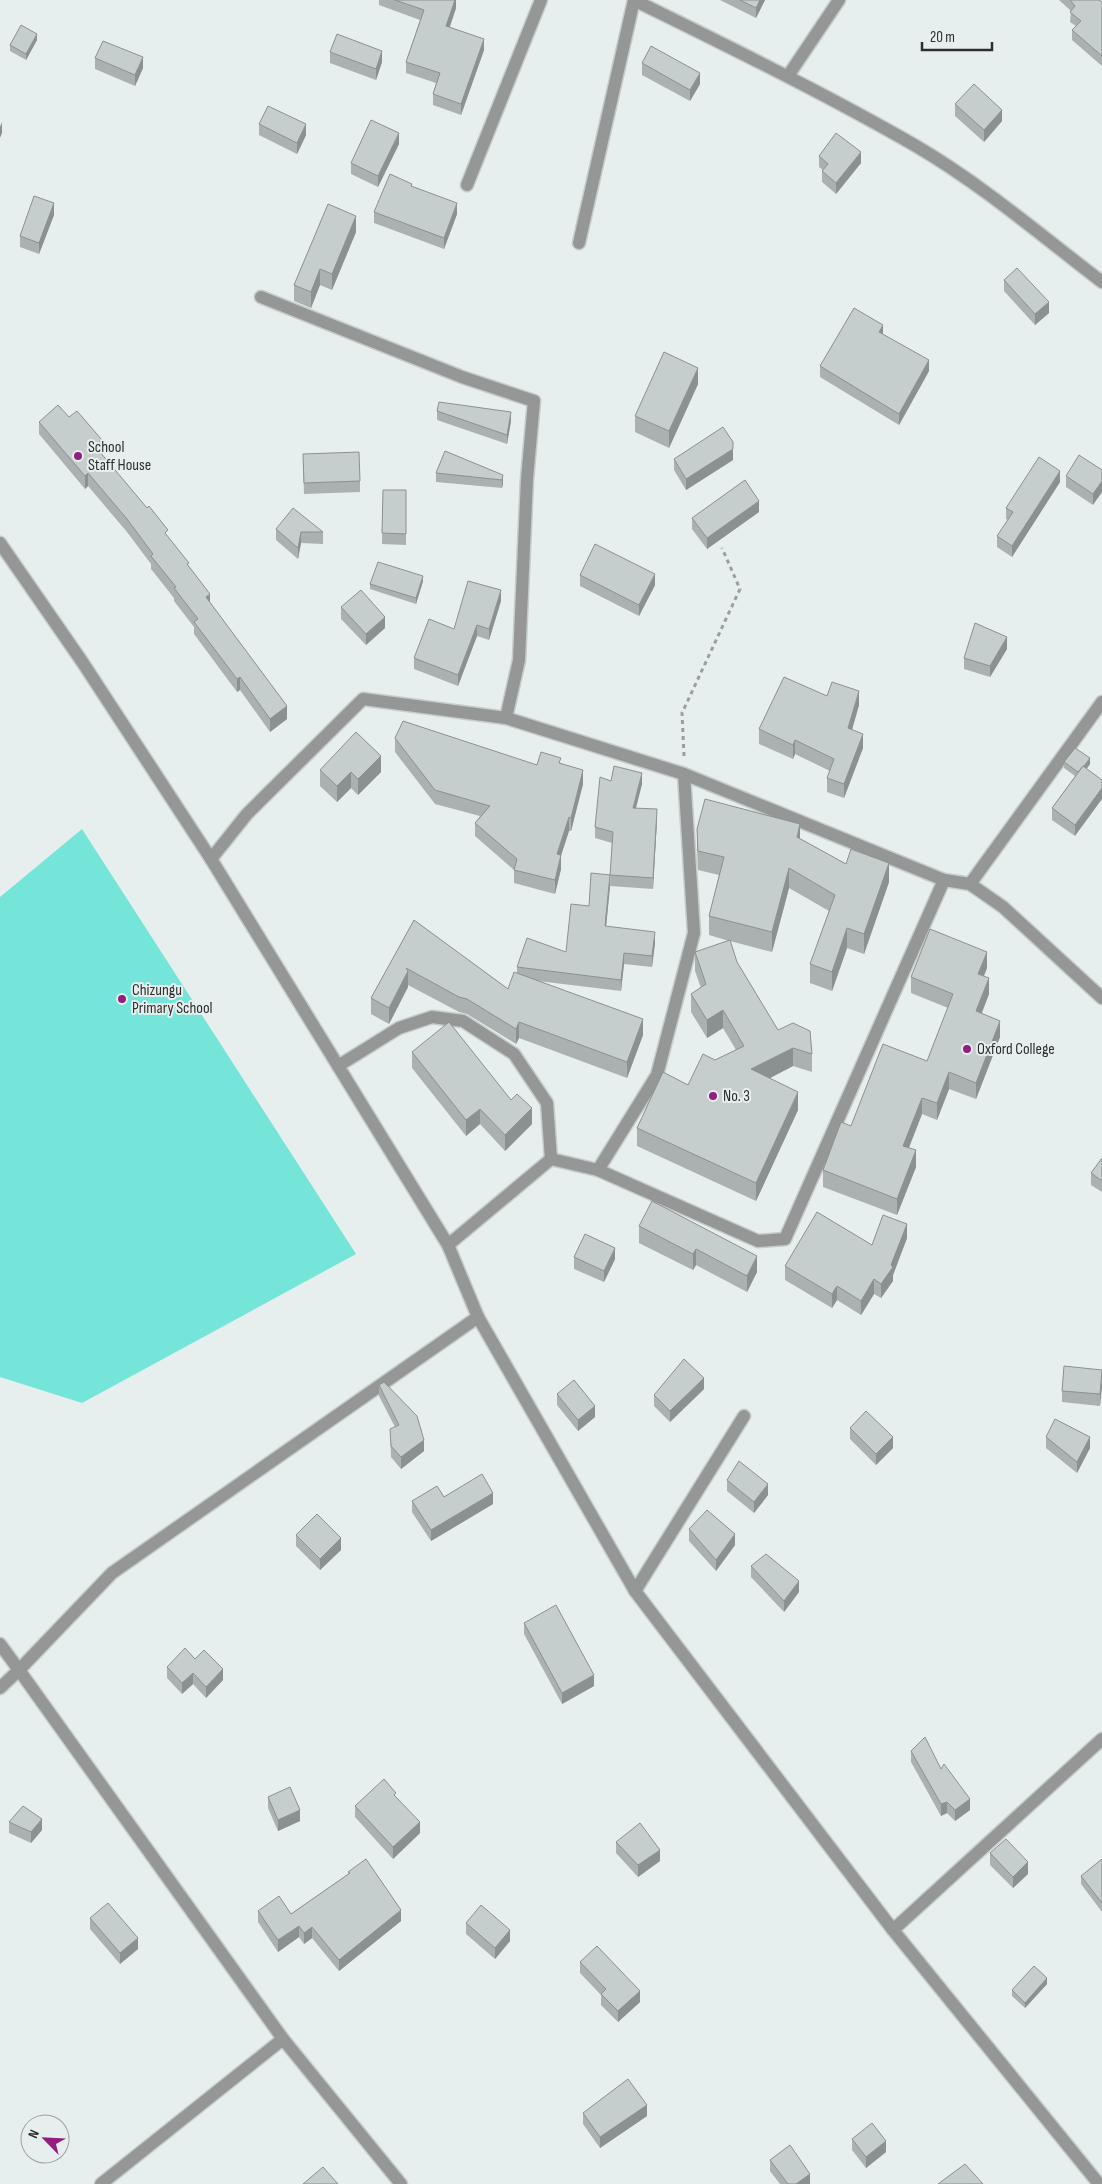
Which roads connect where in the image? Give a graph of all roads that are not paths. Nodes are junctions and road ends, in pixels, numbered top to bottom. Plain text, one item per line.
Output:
1 (541, 0) edge
2 (634, 0) edge
3 (839, 0) edge
4 (788, 76) junction
5 (467, 185) dead end
6 (579, 243) dead end
7 (1102, 282) edge
8 (261, 297) dead end
9 (0, 543) edge
10 (1102, 702) edge
11 (506, 718) junction
12 (684, 774) junction
13 (210, 859) junction
14 (944, 880) junction
15 (970, 884) junction
16 (1102, 998) edge
17 (338, 1066) junction
18 (551, 1159) junction
19 (598, 1170) junction
20 (448, 1245) junction
21 (478, 1317) junction
22 (744, 1416) dead end
23 (635, 1591) junction
24 (0, 1644) edge
25 (18, 1670) junction
26 (0, 1688) edge
27 (1102, 1740) edge
28 (892, 1930) junction
29 (283, 2039) junction
30 (100, 2184) edge
31 (401, 2184) edge
32 (1099, 2184) edge

1 - 5 street
2 - 4 street
2 - 6 street
3 - 4 street
4 - 7 street
8 - 11 street
9 - 13 street
10 - 15 street
11 - 12 street
11 - 13 street
12 - 14 street
12 - 19 street
13 - 17 street
14 - 15 street
14 - 19 street
15 - 16 street
17 - 18 street
17 - 20 street
18 - 19 street
18 - 20 street
20 - 21 street
21 - 23 street
21 - 25 street
22 - 23 street
23 - 28 street
24 - 25 street
25 - 26 street
25 - 29 street
27 - 28 street
28 - 32 street
29 - 30 street
29 - 31 street

